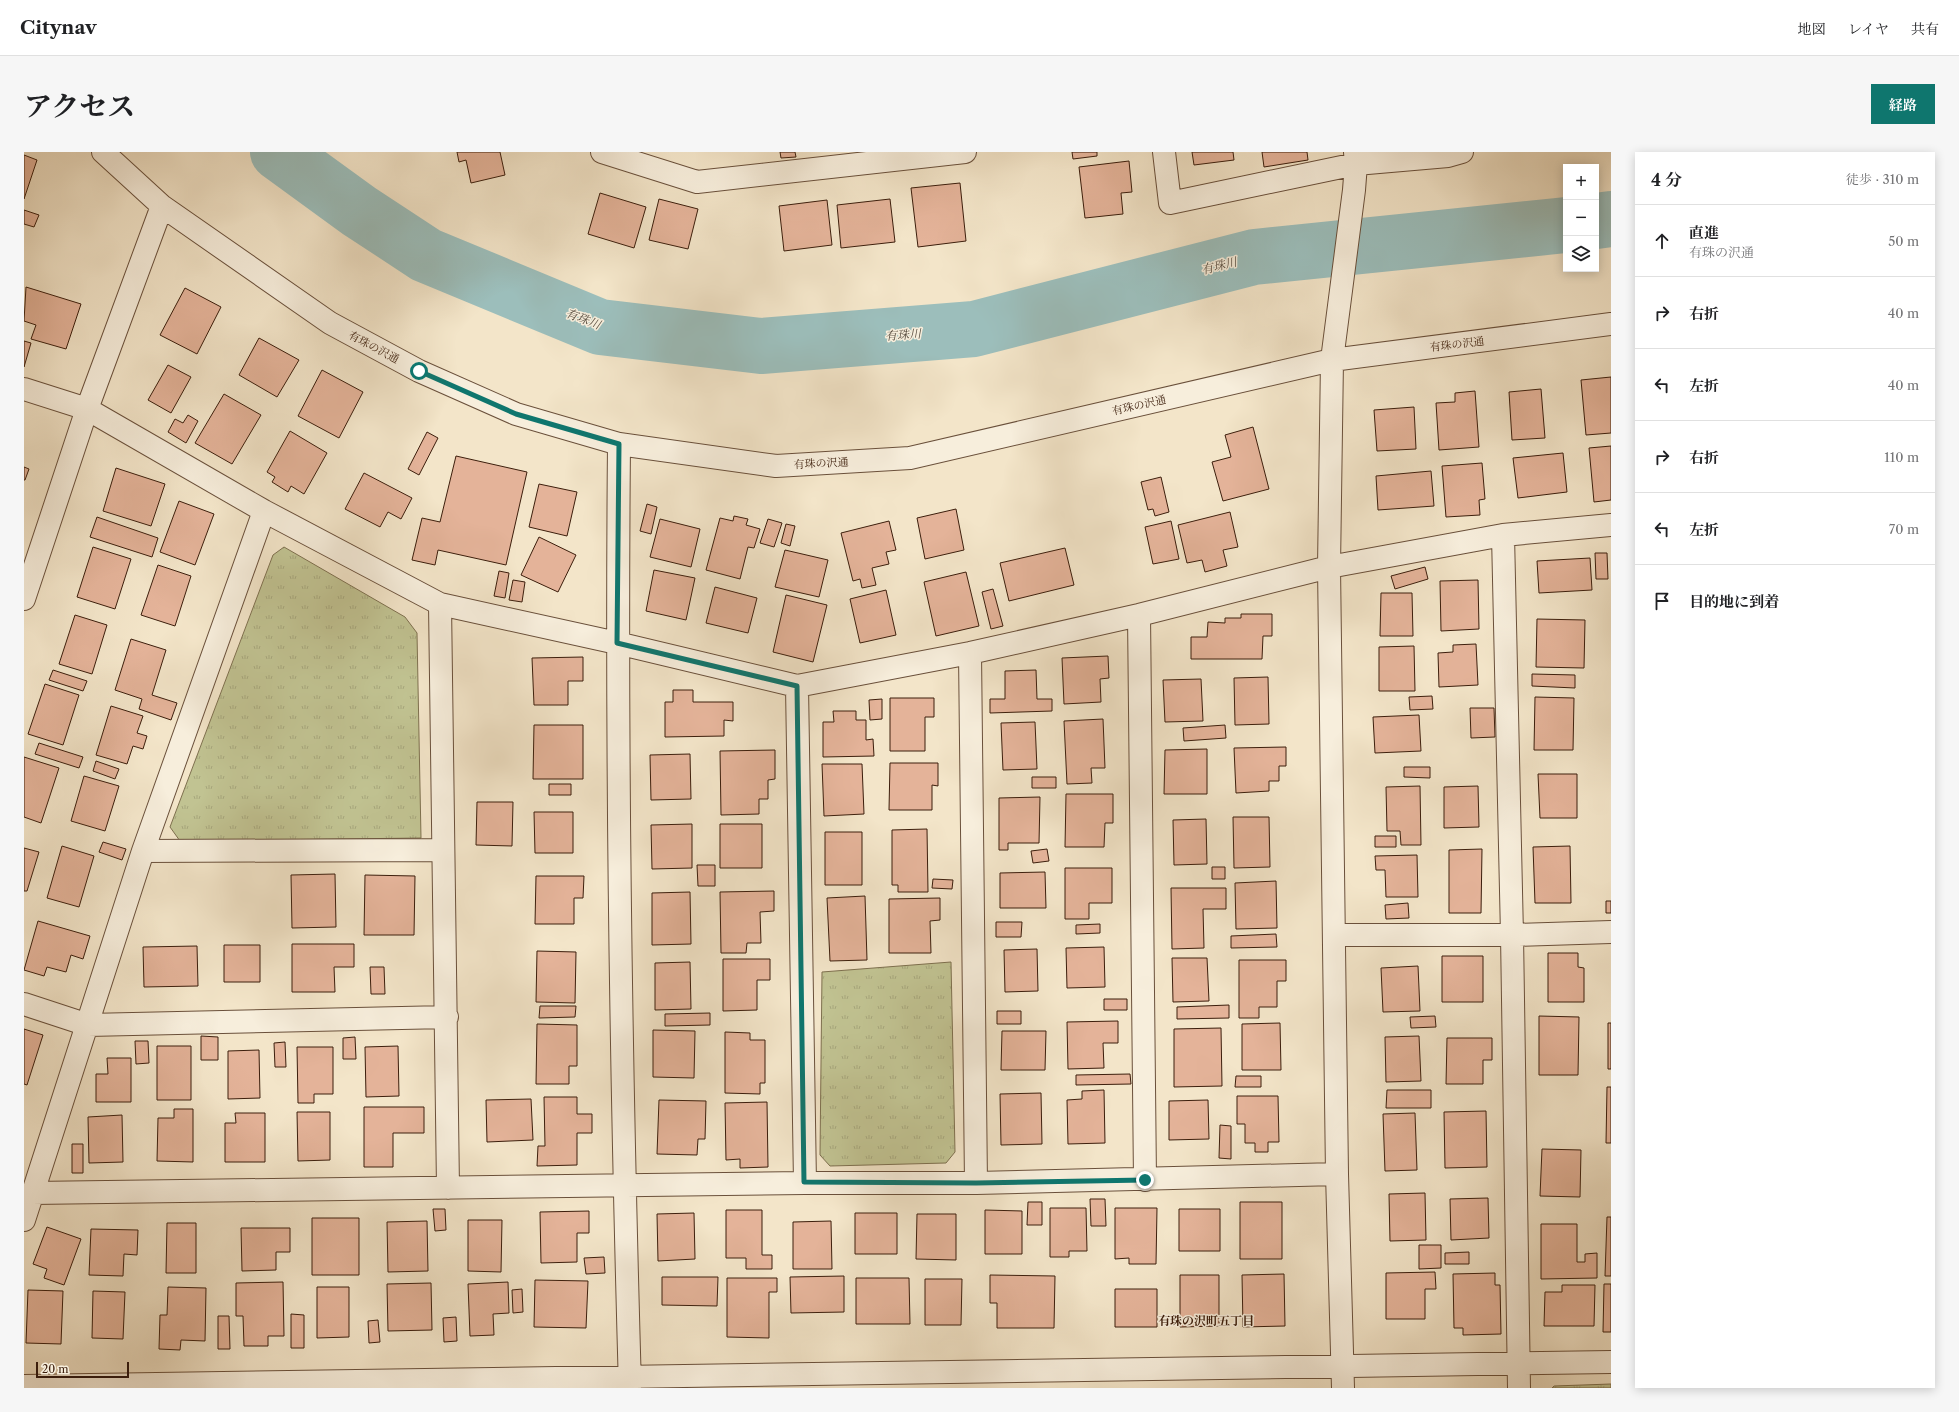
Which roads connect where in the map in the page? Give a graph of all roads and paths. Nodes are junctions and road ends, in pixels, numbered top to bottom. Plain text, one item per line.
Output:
1 (103, 152) edge
2 (602, 152) edge
3 (965, 152) edge
4 (1164, 152) edge
5 (1462, 152) edge
6 (1356, 158) edge
7 (162, 206) junction
8 (1611, 324) edge
9 (1332, 360) junction
10 (24, 389) edge
11 (87, 409) junction
12 (619, 444) junction
13 (264, 511) junction
14 (1611, 525) edge
15 (1503, 535) junction
16 (1329, 567) junction
17 (24, 599) edge
18 (440, 604) junction
19 (1140, 615) junction
20 (617, 643) junction
21 (970, 652) junction
22 (797, 686) junction
23 (442, 850) junction
24 (143, 851) junction
25 (1611, 932) edge
26 (1335, 935) junction
27 (1512, 935) junction
28 (24, 1004) edge
29 (446, 1017) junction
30 (88, 1025) junction
31 (1337, 1174) junction
32 (1145, 1180) junction
33 (804, 1182) junction
34 (976, 1183) junction
35 (625, 1186) junction
36 (448, 1188) junction
37 (32, 1193) junction
38 (24, 1220) edge
39 (1611, 1362) edge
40 (1519, 1363) junction
41 (1343, 1378) edge
42 (630, 1383) edge
43 (24, 1386) edge
44 (1519, 1388) edge

1 - 7 street, 有珠の沢通
2 - 3 street
4 - 6 street
5 - 6 street
6 - 9 street
7 - 11 street
7 - 12 street, 有珠の沢通
8 - 9 street, 有珠の沢通
9 - 12 street, 有珠の沢通
9 - 16 street
10 - 11 street
11 - 13 street
11 - 17 street
12 - 20 street
13 - 18 street
13 - 24 street
14 - 15 street
15 - 16 street
15 - 27 street
16 - 19 street
16 - 26 street
18 - 20 street
18 - 23 street
19 - 21 street
19 - 32 street
20 - 22 street
20 - 35 street
21 - 22 street
21 - 34 street
22 - 33 street
23 - 24 street
23 - 29 street
24 - 30 street
25 - 27 street
26 - 27 street
26 - 31 street
27 - 40 street
28 - 30 street
29 - 30 street
29 - 36 street
30 - 37 street
31 - 32 street
31 - 41 street
32 - 34 street
33 - 34 street
33 - 35 street
35 - 36 street
35 - 42 street
36 - 37 street
37 - 38 street
39 - 40 street
40 - 41 street
40 - 44 street
41 - 42 street
42 - 43 street

